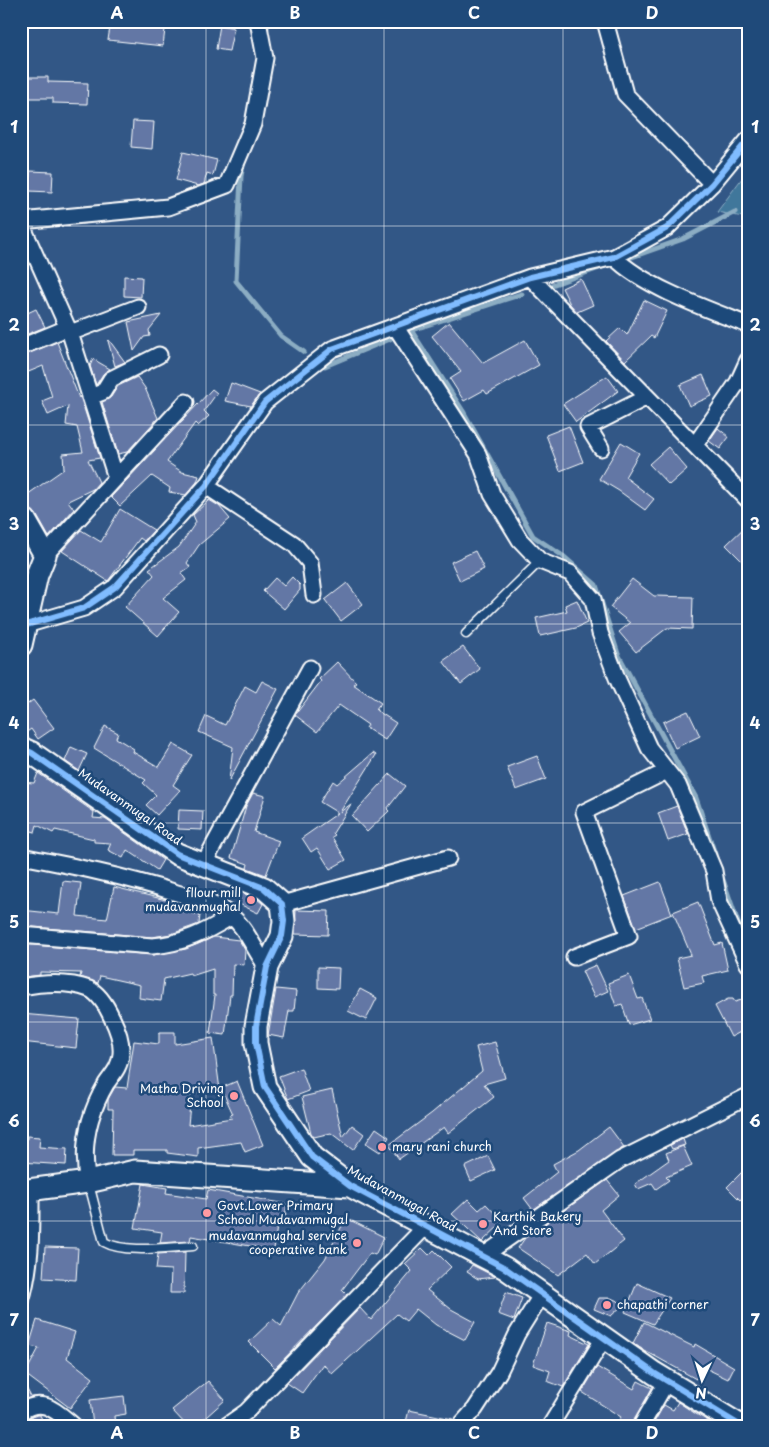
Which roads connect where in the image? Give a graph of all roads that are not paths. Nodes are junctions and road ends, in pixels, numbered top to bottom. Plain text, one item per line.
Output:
1 (258, 21) edge
2 (605, 21) edge
3 (748, 140) edge
4 (712, 184) junction
5 (21, 222) edge
6 (614, 257) junction
7 (530, 277) junction
8 (138, 307) dead end
9 (748, 325) edge
10 (396, 326) junction
11 (69, 330) junction
12 (21, 347) edge
13 (160, 355) dead end
14 (748, 360) edge
15 (647, 397) junction
16 (90, 398) junction
17 (186, 402) dead end
18 (695, 445) junction
19 (601, 448) dead end
20 (116, 478) junction
21 (206, 486) junction
22 (748, 500) edge
23 (23, 519) edge
24 (45, 554) junction
25 (540, 562) junction
26 (314, 595) dead end
27 (466, 634) dead end
28 (24, 635) edge
29 (310, 668) dead end
30 (21, 748) edge
31 (667, 771) junction
32 (21, 856) edge
33 (448, 858) dead end
34 (203, 865) junction
35 (282, 904) junction
36 (232, 916) junction
37 (21, 935) edge
38 (574, 957) dead end
39 (748, 964) edge
40 (267, 967) junction
41 (21, 987) edge
42 (748, 1096) edge
43 (88, 1182) junction
44 (350, 1186) junction
45 (26, 1190) edge
46 (426, 1226) junction
47 (193, 1246) dead end
48 (483, 1256) junction
49 (542, 1294) junction
50 (21, 1302) edge
51 (604, 1338) junction
52 (667, 1381) junction
53 (21, 1412) edge
54 (74, 1426) edge
55 (226, 1426) edge
56 (460, 1426) edge
57 (550, 1426) edge
58 (641, 1426) edge
59 (741, 1426) edge

1 - 5 street
2 - 4 street
3 - 4 street
4 - 6 street
5 - 11 street
6 - 7 street
6 - 9 street
7 - 10 street
7 - 15 street
8 - 11 street
10 - 21 street
10 - 25 street
11 - 12 street
11 - 16 street
13 - 16 street
14 - 18 street
15 - 18 street
15 - 19 street
16 - 20 street
17 - 20 street
18 - 22 street
20 - 24 street
21 - 26 street
21 - 28 street
23 - 24 street
24 - 28 street
25 - 27 lane
25 - 31 street
29 - 34 street
30 - 34 street, Mudavanmugal Road
31 - 38 street
31 - 39 street
32 - 36 street
33 - 35 street
34 - 35 street, Mudavanmugal Road
35 - 40 street, Mudavanmugal Road
36 - 37 street
36 - 40 street
40 - 44 street, Mudavanmugal Road
41 - 43 street
42 - 48 street
43 - 44 street
43 - 45 street
43 - 47 lane
44 - 46 street, Mudavanmugal Road
45 - 50 street
46 - 48 street, Mudavanmugal Road
46 - 55 street
48 - 49 street, Mudavanmugal Road
49 - 51 street, Mudavanmugal Road
49 - 56 street
51 - 52 street, Mudavanmugal Road
51 - 57 street
52 - 58 street
52 - 59 street, Mudavanmugal Road
53 - 54 street

